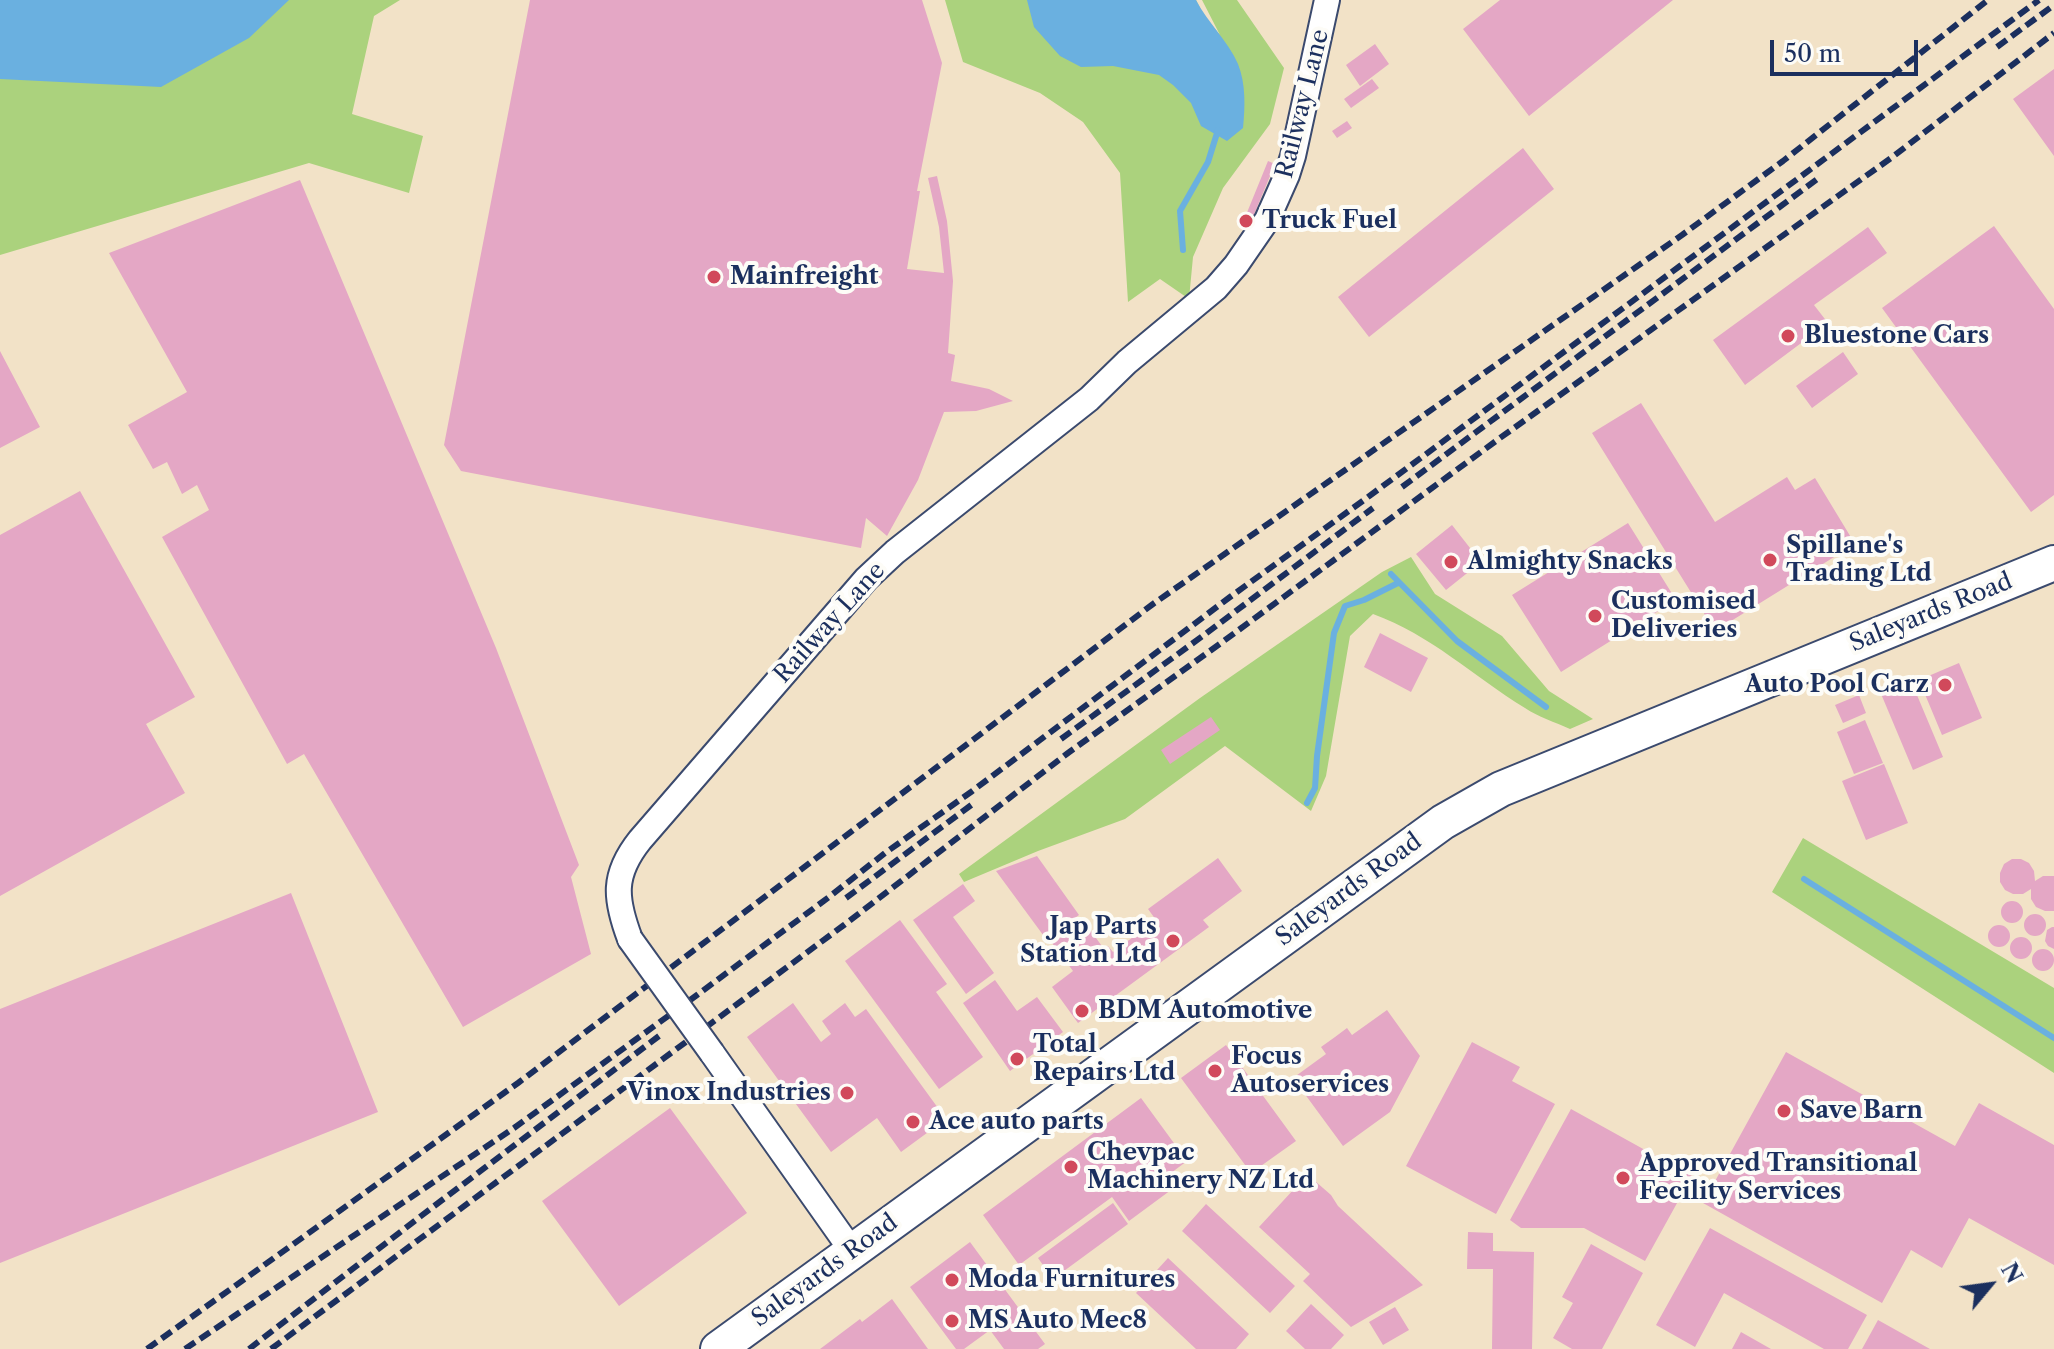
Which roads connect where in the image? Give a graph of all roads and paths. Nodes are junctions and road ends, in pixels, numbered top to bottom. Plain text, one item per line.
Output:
1 (1327, 0) edge
2 (2054, 563) edge
3 (852, 1251) junction
4 (718, 1349) edge

1 - 3 street, Railway Lane, bridge
2 - 3 main road, Saleyards Road
3 - 4 main road, Saleyards Road

